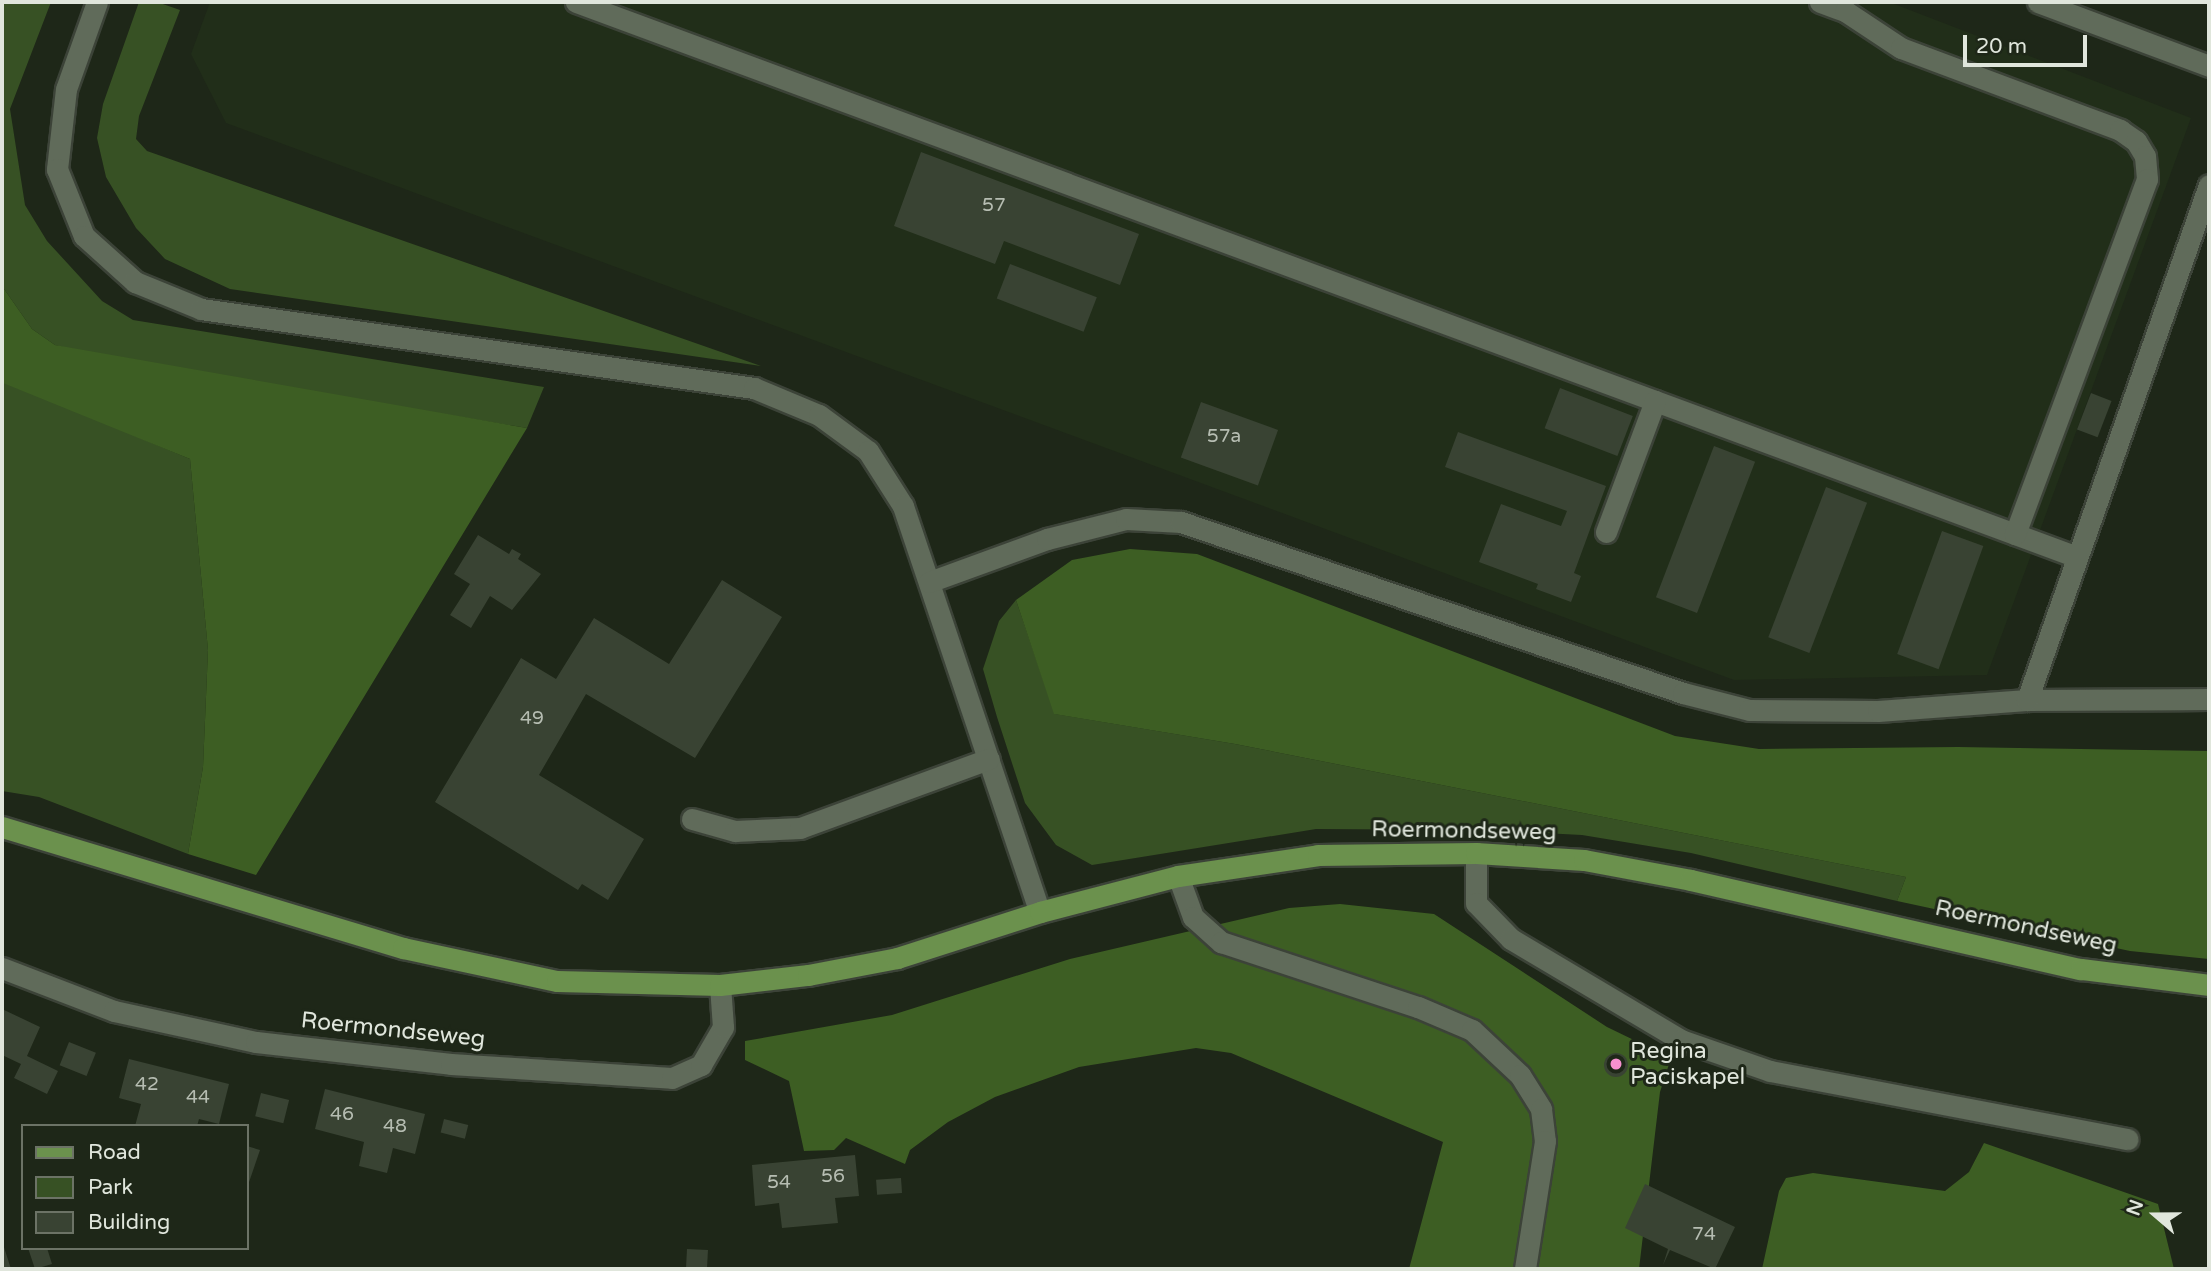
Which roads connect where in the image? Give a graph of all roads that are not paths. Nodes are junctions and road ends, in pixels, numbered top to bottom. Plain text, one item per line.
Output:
1 (97, 2) edge
2 (576, 2) edge
3 (1820, 2) edge
4 (2038, 2) edge
5 (2209, 66) edge
6 (2209, 185) edge
7 (1655, 401) junction
8 (1606, 532) dead end
9 (2015, 534) junction
10 (2077, 557) junction
11 (929, 582) junction
12 (2209, 699) edge
13 (2027, 700) junction
14 (989, 759) junction
15 (692, 819) dead end
16 (2, 827) edge
17 (1476, 853) junction
18 (1178, 876) junction
19 (1040, 912) junction
20 (2, 968) edge
21 (720, 985) junction
22 (2209, 985) edge
23 (2128, 1139) dead end
24 (1525, 1269) edge

1 - 11 street
2 - 7 street
3 - 9 street
4 - 5 street
6 - 10 street
7 - 8 street
7 - 9 street
9 - 10 street
10 - 13 street
11 - 13 street
11 - 14 street
12 - 13 street
14 - 15 street
14 - 19 street
16 - 21 main road, Roermondseweg
17 - 18 main road, Roermondseweg
17 - 22 main road, Roermondseweg
17 - 23 street
18 - 19 main road, Roermondseweg
18 - 24 street
19 - 21 main road, Roermondseweg
20 - 21 street, Roermondseweg

